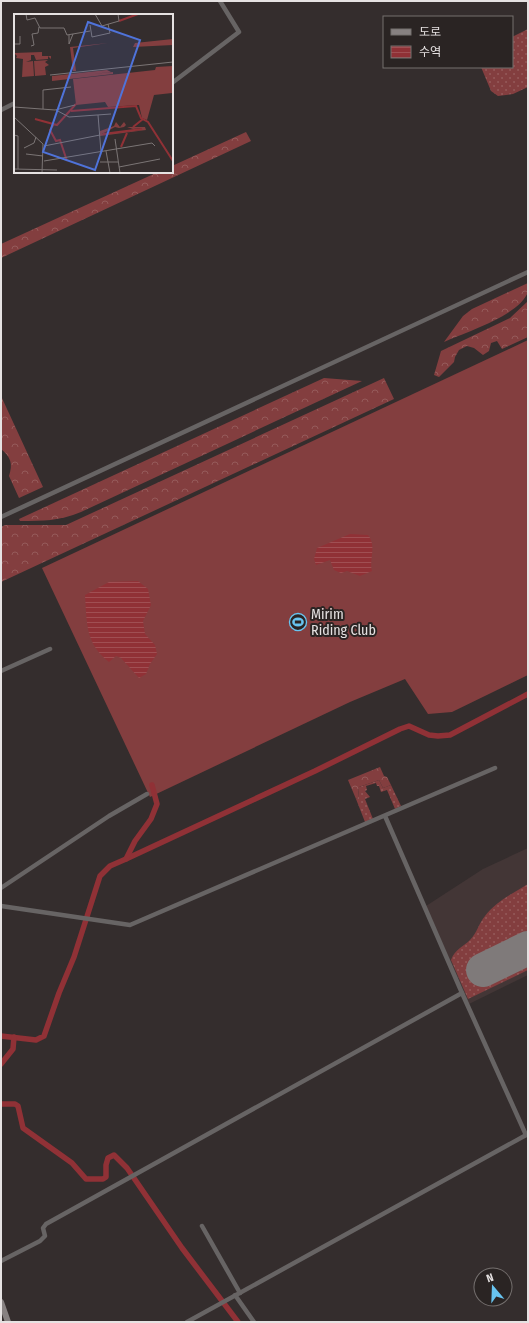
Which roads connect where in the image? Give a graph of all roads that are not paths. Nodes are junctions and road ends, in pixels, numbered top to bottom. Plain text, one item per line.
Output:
1 (220, 1) edge
2 (173, 82) edge
3 (14, 104) edge
4 (1, 110) edge
5 (528, 272) edge
6 (1, 518) edge
7 (50, 650) dead end
8 (1, 671) edge
9 (495, 768) dead end
10 (147, 794) dead end
11 (385, 816) junction
12 (1, 888) edge
13 (1, 906) edge
14 (462, 993) junction
15 (527, 1135) edge
16 (202, 1226) dead end
17 (1, 1260) edge
18 (237, 1294) junction
19 (1, 1302) edge
20 (8, 1322) edge
21 (187, 1322) edge
22 (254, 1322) edge

1 - 2 street
3 - 4 street
5 - 6 street
7 - 8 street
9 - 11 street
10 - 12 street
11 - 13 street
11 - 14 street
14 - 15 street
14 - 17 street
15 - 18 street
16 - 18 street
18 - 21 street
18 - 22 street
19 - 20 street

